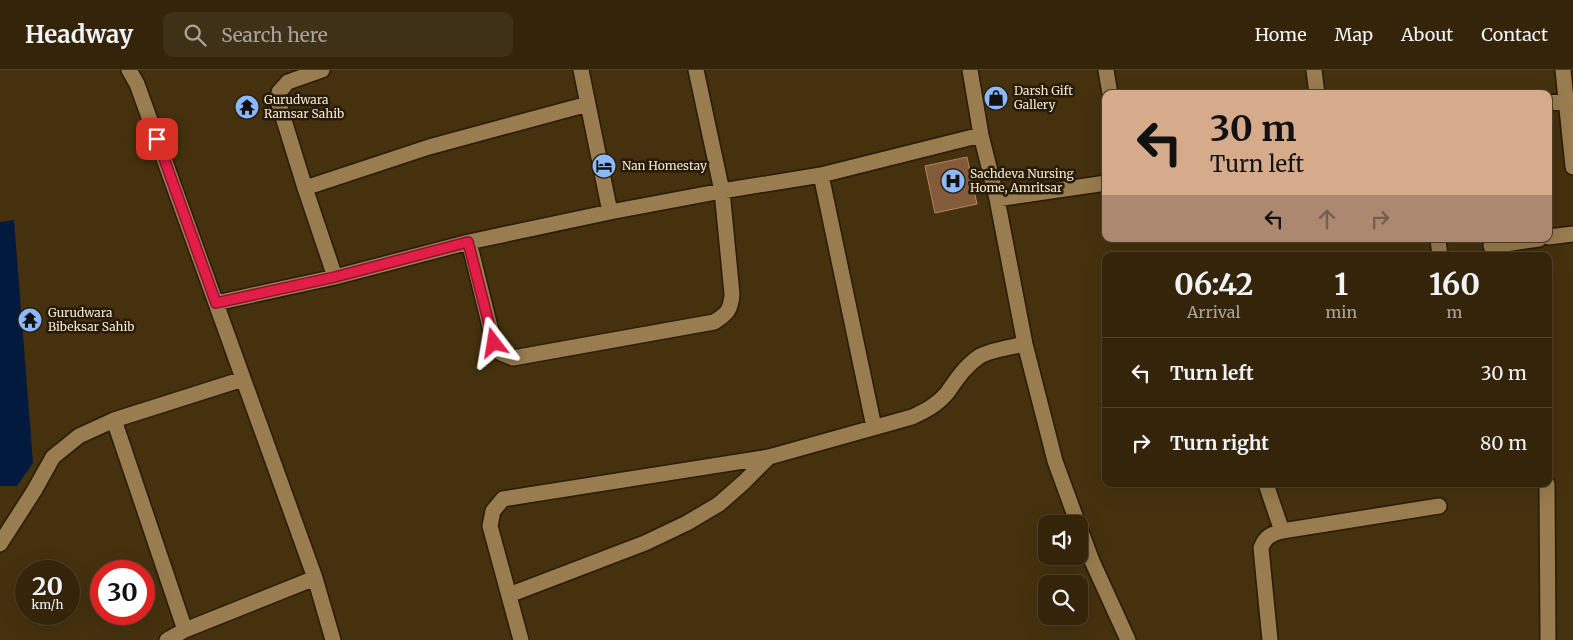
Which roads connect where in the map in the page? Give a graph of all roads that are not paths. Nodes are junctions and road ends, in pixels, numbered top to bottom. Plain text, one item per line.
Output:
1 (129, 70) edge
2 (322, 70) edge
3 (580, 70) edge
4 (696, 70) edge
5 (970, 70) edge
6 (1106, 70) edge
7 (1314, 70) edge
8 (1563, 70) edge
9 (1109, 90) edge
10 (1316, 90) edge
11 (1569, 101) edge
12 (1552, 103) edge
13 (588, 104) junction
14 (981, 135) junction
15 (1573, 167) edge
16 (821, 175) junction
17 (1102, 184) edge
18 (305, 188) junction
19 (722, 190) junction
20 (997, 199) junction
21 (610, 212) junction
22 (1573, 234) edge
23 (1552, 237) edge
24 (468, 242) junction
25 (1518, 242) edge
26 (1491, 246) dead end
27 (335, 277) junction
28 (216, 303) junction
29 (1025, 344) junction
30 (243, 379) junction
31 (114, 420) junction
32 (874, 427) junction
33 (769, 456) junction
34 (1267, 487) edge
35 (1547, 487) edge
36 (1439, 506) dead end
37 (1074, 515) edge
38 (1282, 531) junction
39 (0, 544) edge
40 (1088, 551) edge
41 (315, 578) junction
42 (510, 594) junction
43 (185, 630) junction
44 (167, 640) edge
45 (333, 640) edge
46 (521, 640) edge
47 (1128, 640) edge
48 (1270, 640) edge
49 (1548, 640) edge

1 - 28 street
2 - 18 street
3 - 13 street
4 - 19 street
5 - 14 street
6 - 9 street
7 - 10 street
8 - 11 street
11 - 12 street
11 - 15 street
13 - 18 street
13 - 21 street
14 - 16 street
14 - 20 street
16 - 19 street
16 - 32 street
17 - 20 street
18 - 27 street
19 - 21 street
19 - 24 street
20 - 29 street
21 - 24 street
22 - 23 street
24 - 27 street
25 - 26 street
27 - 28 street
28 - 30 street
29 - 32 street
29 - 37 street
30 - 31 street
30 - 41 street
31 - 39 street
31 - 43 street
32 - 33 street
33 - 42 street
33 - 42 street
34 - 38 street
35 - 49 street
36 - 38 street
38 - 48 street
40 - 47 street
41 - 43 street
41 - 45 street
42 - 46 street
43 - 44 street

